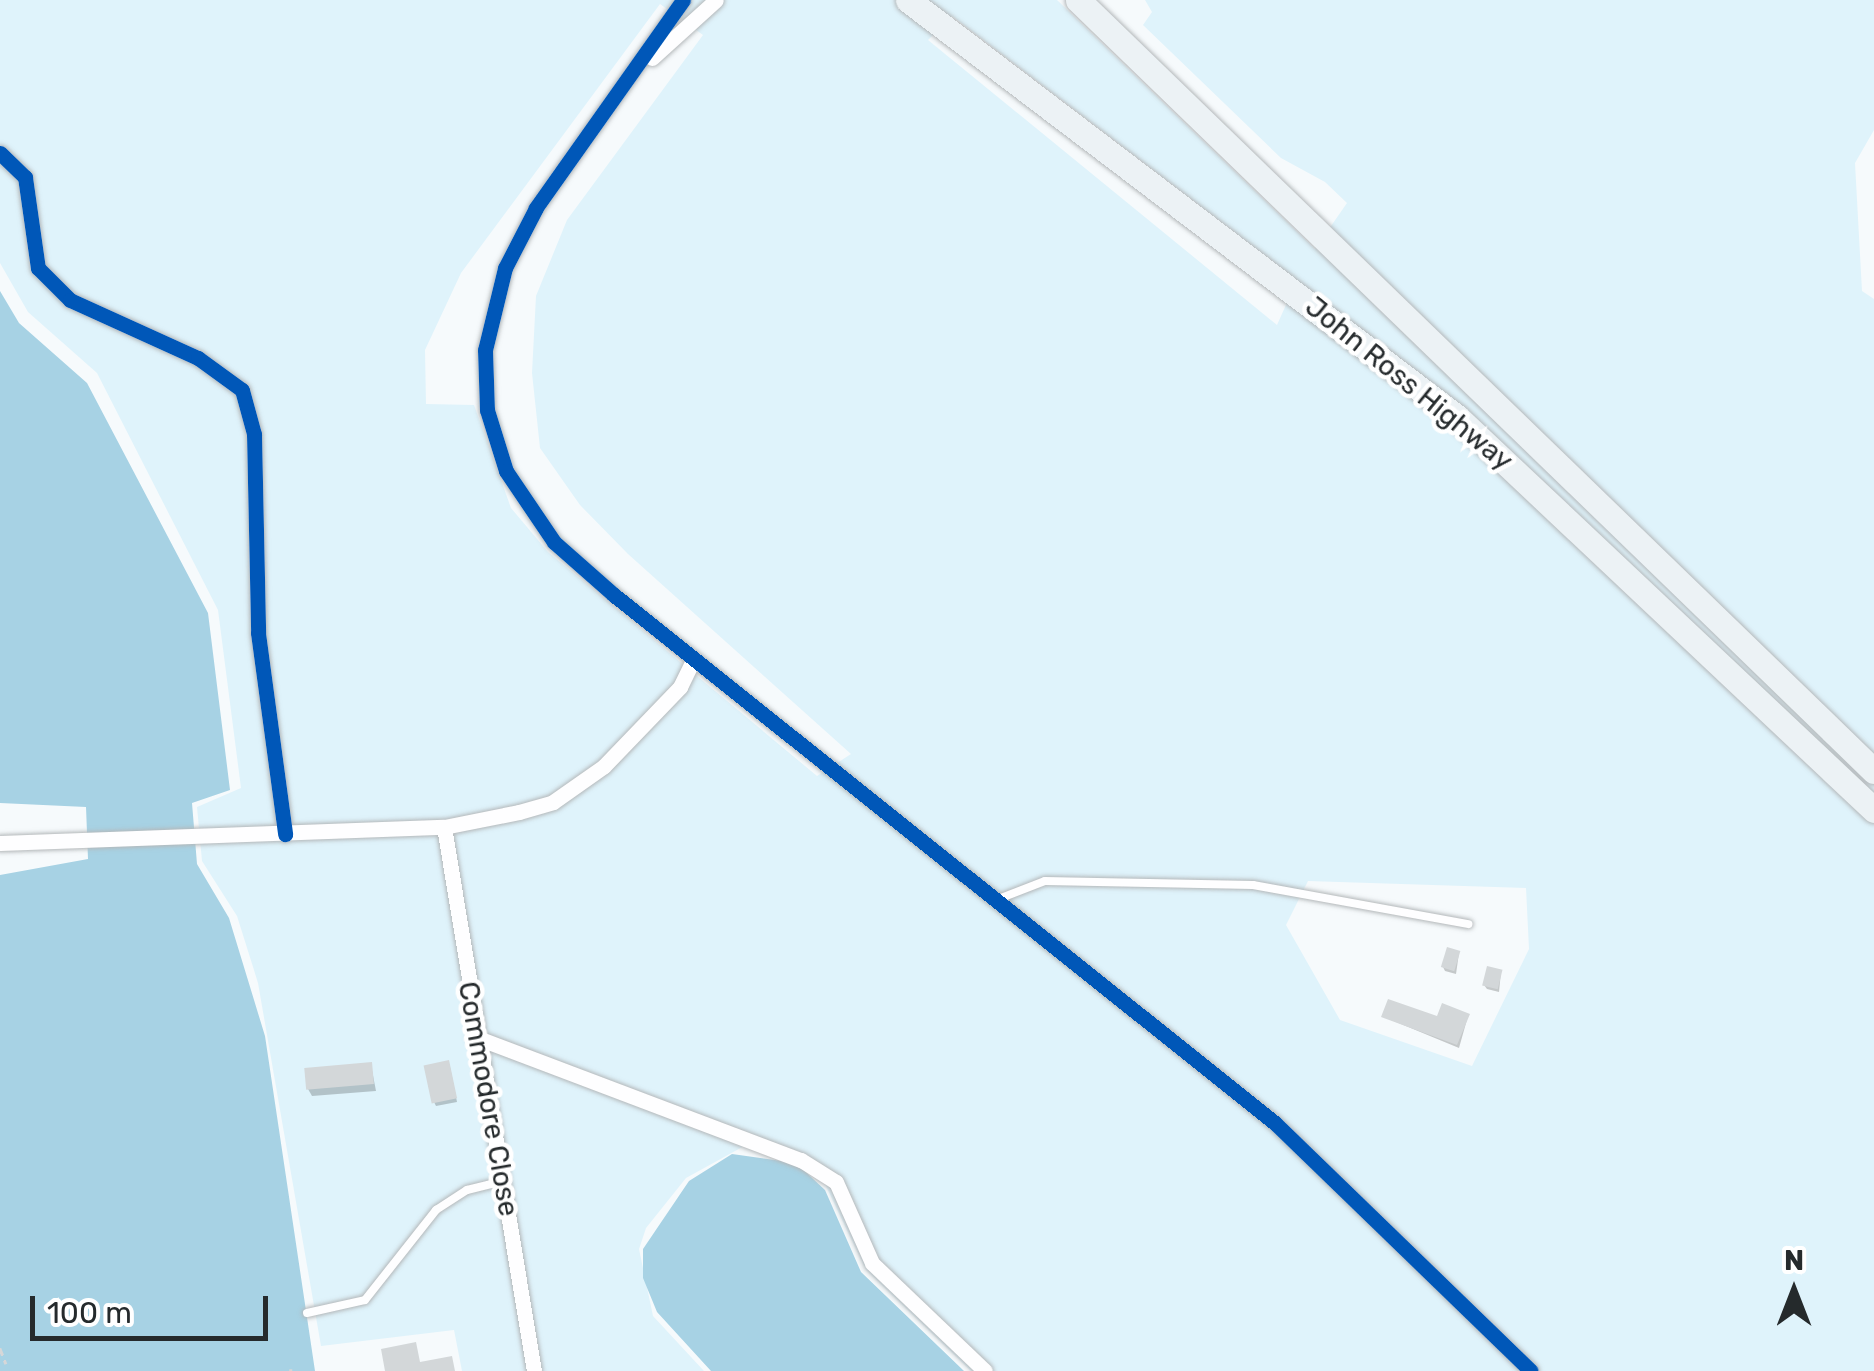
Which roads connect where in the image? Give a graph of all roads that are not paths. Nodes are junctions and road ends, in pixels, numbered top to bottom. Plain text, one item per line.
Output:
1 (683, 0) edge
2 (716, 0) edge
3 (908, 0) edge
4 (1078, 0) edge
5 (635, 74) junction
6 (0, 153) edge
7 (693, 660) junction
8 (1874, 771) edge
9 (1874, 810) edge
10 (444, 828) junction
11 (286, 834) junction
12 (0, 843) edge
13 (1001, 898) junction
14 (1468, 924) dead end
15 (475, 1038) junction
16 (504, 1180) junction
17 (306, 1314) dead end
18 (534, 1371) edge
19 (985, 1371) edge
20 (1531, 1371) edge

1 - 5 street
2 - 5 street
3 - 9 main road, John Ross Highway
4 - 8 main road, John Ross Highway
5 - 7 street
6 - 11 street
7 - 10 street
7 - 13 street
10 - 11 street
10 - 15 street, Commodore Close
11 - 12 street
13 - 14 lane
13 - 20 street
15 - 16 street, Commodore Close
15 - 19 street
16 - 17 lane
16 - 18 street, Commodore Close

